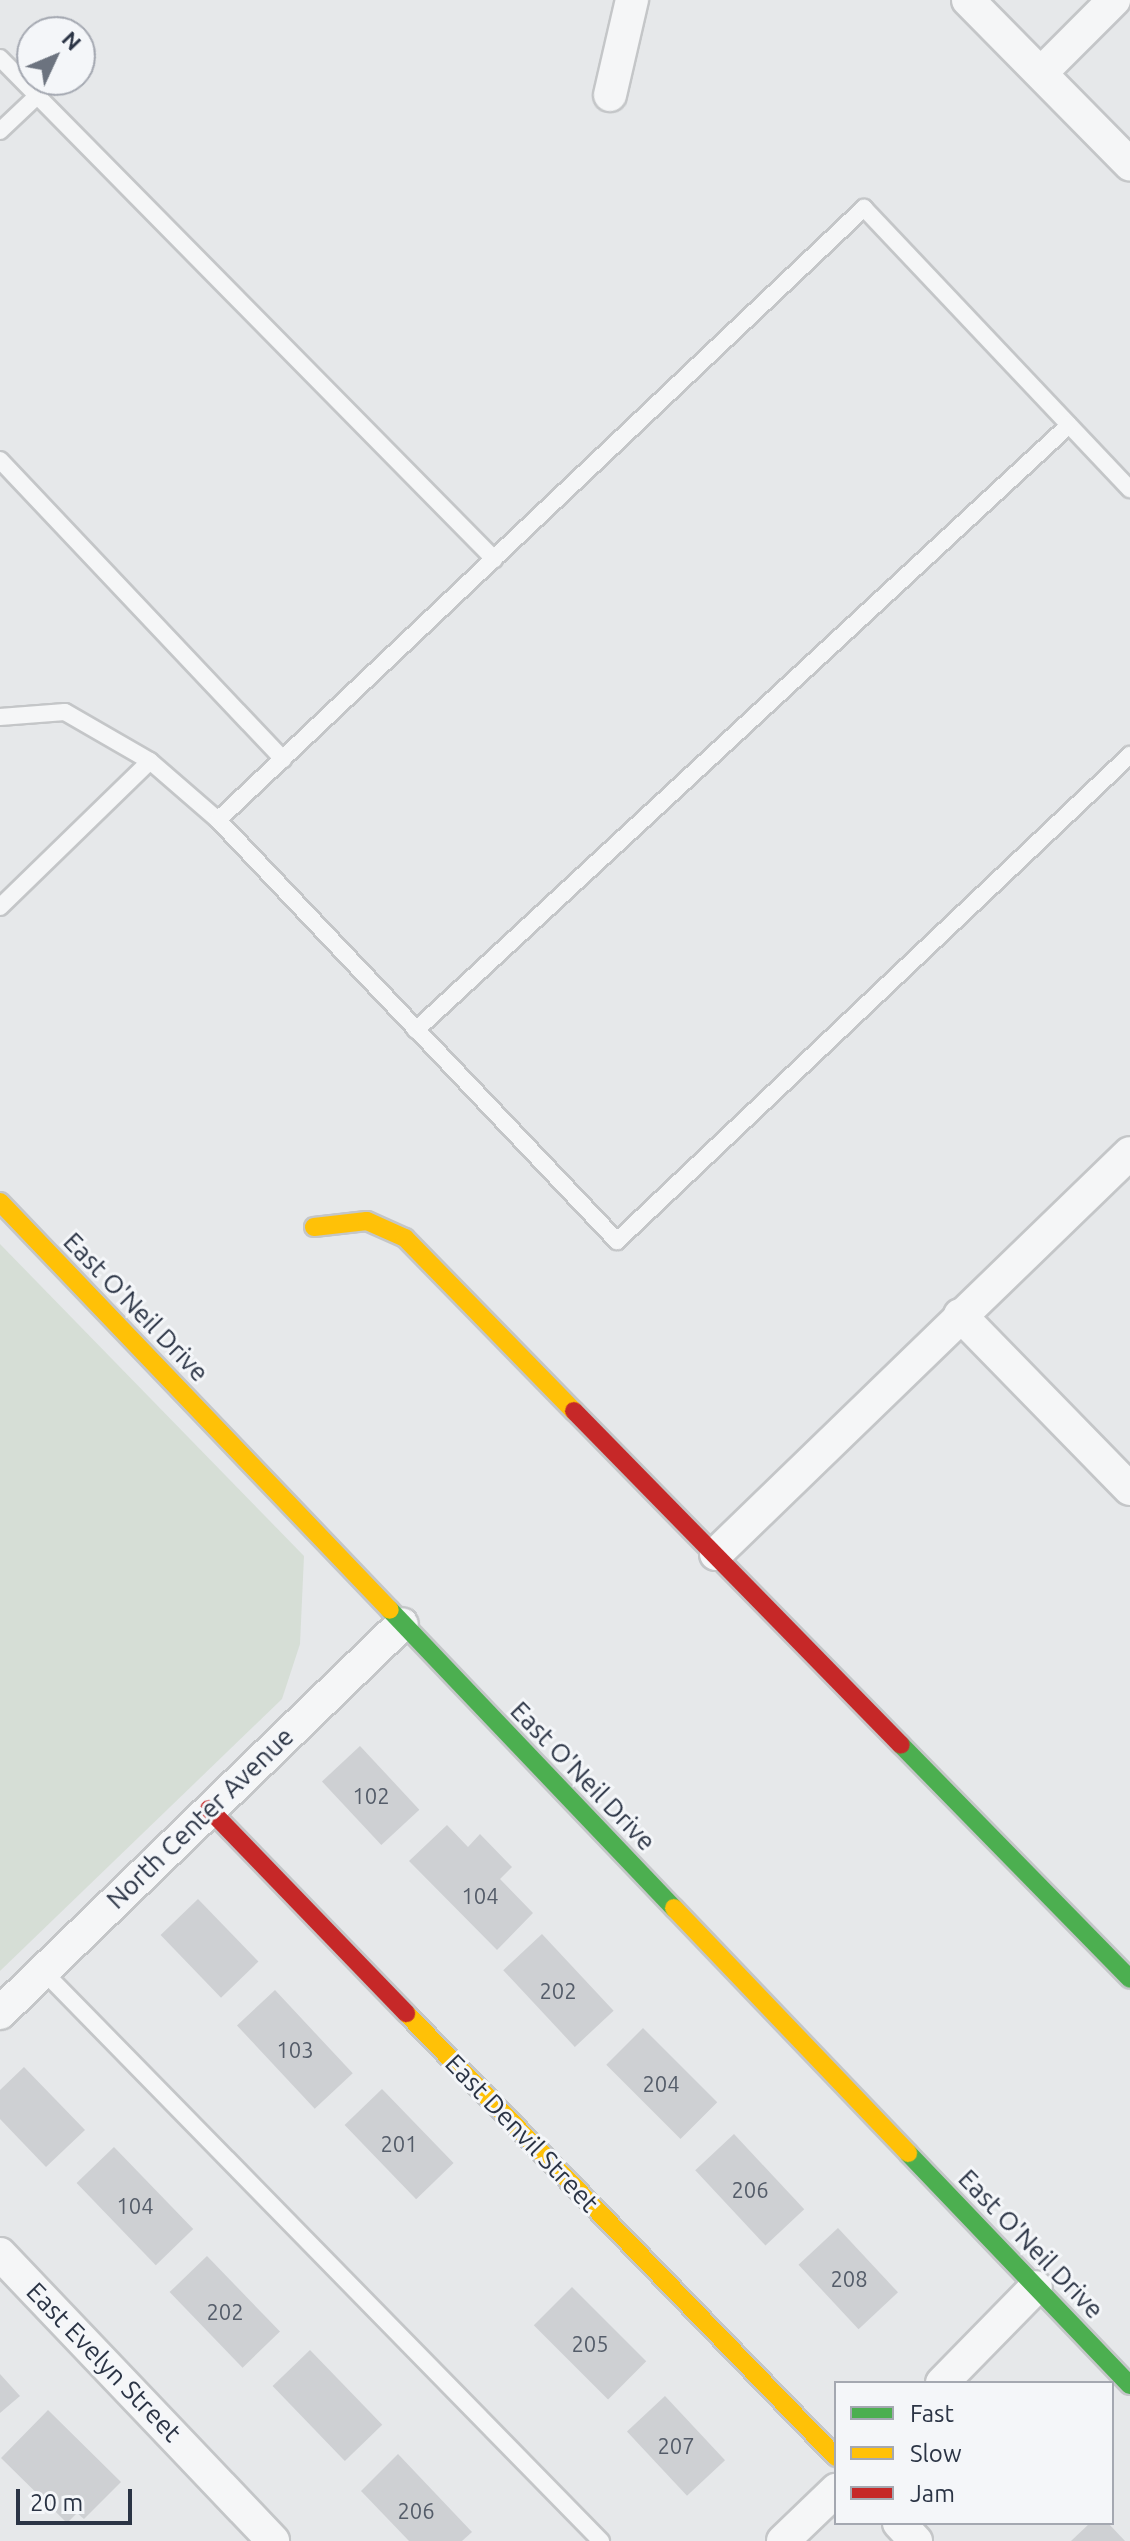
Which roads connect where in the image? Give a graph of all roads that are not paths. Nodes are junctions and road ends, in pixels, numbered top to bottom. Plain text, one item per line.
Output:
1 (632, 0) edge
2 (968, 0) edge
3 (1114, 0) edge
4 (0, 58) edge
5 (1042, 72) junction
6 (16, 74) edge
7 (610, 95) dead end
8 (37, 96) joint
9 (0, 131) edge
10 (1130, 164) edge
11 (1069, 425) junction
12 (0, 460) edge
13 (1130, 489) edge
14 (494, 559) junction
15 (0, 717) edge
16 (1130, 755) edge
17 (283, 759) junction
18 (150, 761) junction
19 (218, 820) junction
20 (0, 907) edge
21 (416, 1030) junction
22 (1130, 1153) edge
23 (0, 1202) edge
24 (314, 1227) dead end
25 (960, 1315) junction
26 (1130, 1489) edge
27 (716, 1554) junction
28 (402, 1624) junction
29 (209, 1809) junction
30 (43, 1971) junction
31 (1130, 1979) edge
32 (0, 2013) edge
33 (0, 2254) edge
34 (1036, 2287) junction
35 (944, 2381) edge
36 (1130, 2385) edge
37 (834, 2455) edge
38 (834, 2492) edge
39 (901, 2525) edge
40 (273, 2541) edge
41 (601, 2541) edge
42 (783, 2541) edge
43 (916, 2541) edge

1 - 7 street
2 - 5 street
3 - 5 street
4 - 6 lane
5 - 10 street
8 - 9 lane
8 - 14 lane
11 - 13 lane
11 - 14 lane
11 - 21 lane
12 - 17 lane
14 - 17 lane
15 - 18 lane
16 - 21 lane
17 - 19 lane
18 - 19 lane
18 - 20 lane
19 - 21 lane
22 - 25 street
23 - 28 street, East O'Neil Drive
24 - 27 street
25 - 26 street
25 - 27 street
27 - 31 street
28 - 29 street, North Center Avenue
28 - 34 street, East O'Neil Drive
29 - 30 street, North Center Avenue
29 - 37 street, East Denvil Street
30 - 32 street, North Center Avenue
30 - 41 lane
33 - 40 street, East Evelyn Street
34 - 35 street
34 - 36 street, East O'Neil Drive
38 - 42 street
39 - 43 street

